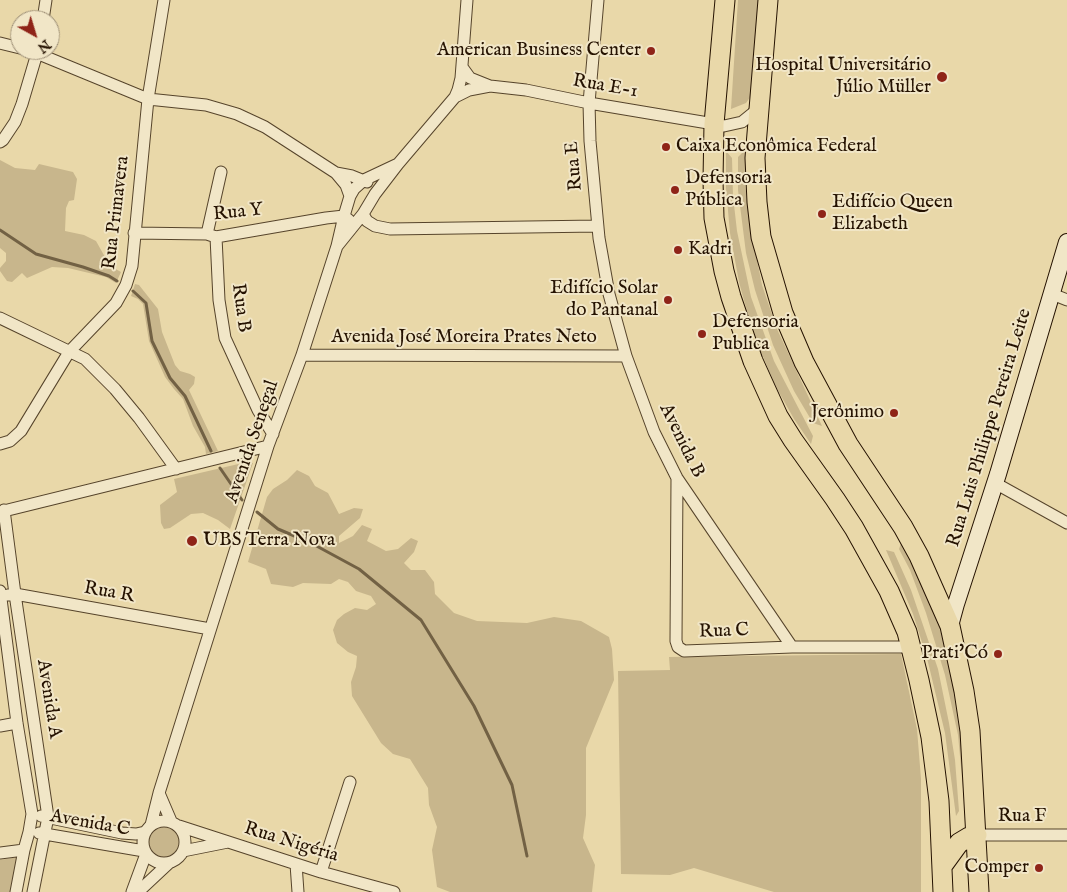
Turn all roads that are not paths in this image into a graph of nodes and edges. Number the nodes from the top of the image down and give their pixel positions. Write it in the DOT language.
graph roads {
  1 [pos="164,0"];
  2 [pos="466,0"];
  3 [pos="598,0"];
  4 [pos="725,0"];
  5 [pos="768,0"];
  6 [pos="32,60"];
  7 [pos="57,60"];
  8 [pos="462,67"];
  9 [pos="490,86"];
  10 [pos="455,97"];
  11 [pos="148,98"];
  12 [pos="589,103"];
  13 [pos="758,109"];
  14 [pos="714,124"];
  15 [pos="0,142"];
  16 [pos="398,164"];
  17 [pos="221,172"];
  18 [pos="336,173"];
  19 [pos="364,180"];
  20 [pos="375,194"];
  21 [pos="350,196"];
  22 [pos="364,214"];
  23 [pos="344,216"];
  24 [pos="355,224"];
  25 [pos="597,226"];
  26 [pos="134,233"];
  27 [pos="212,235"];
  28 [pos="1067,242"];
  29 [pos="337,246"];
  30 [pos="1060,297"];
  31 [pos="0,318"];
  32 [pos="69,352"];
  33 [pos="302,355"];
  34 [pos="626,356"];
  35 [pos="273,434"];
  36 [pos="0,444"];
  37 [pos="268,446"];
  38 [pos="176,469"];
  39 [pos="677,478"];
  40 [pos="995,483"];
  41 [pos="2,511"];
  42 [pos="1067,523"];
  43 [pos="14,594"];
  44 [pos="0,595"];
  45 [pos="950,626"];
  46 [pos="210,629"];
  47 [pos="792,646"];
  48 [pos="911,647"];
  49 [pos="17,723"];
  50 [pos="0,726"];
  51 [pos="350,782"];
  52 [pos="159,794"];
  53 [pos="32,814"];
  54 [pos="48,817"];
  55 [pos="175,824"];
  56 [pos="148,828"];
  57 [pos="29,832"];
  58 [pos="46,834"];
  59 [pos="1067,834"];
  60 [pos="977,835"];
  61 [pos="230,842"];
  62 [pos="24,850"];
  63 [pos="183,851"];
  64 [pos="145,852"];
  65 [pos="0,853"];
  66 [pos="168,863"];
  67 [pos="296,864"];
  68 [pos="942,865"];
  69 [pos="321,872"];
  70 [pos="373,889"];
  71 [pos="16,892"];
  72 [pos="33,892"];
  73 [pos="132,892"];
  74 [pos="138,892"];
  75 [pos="298,892"];
  76 [pos="394,892"];
  77 [pos="943,892"];
  78 [pos="980,892"];
  1 -- 11 [label="street, Rua Primavera"];
  2 -- 8 [label="street, Avenida Senegal"];
  3 -- 12 [label="street, Rua E"];
  4 -- 14 [label="main road"];
  5 -- 13 [label="main road"];
  6 -- 15 [label="street"];
  7 -- 11 [label="street"];
  8 -- 9 [label="street, Rua E-1"];
  8 -- 10 [label="street, Avenida Senegal"];
  9 -- 10 [label="street, Rua E-1"];
  9 -- 12 [label="street, Rua E-1"];
  10 -- 16 [label="street, Avenida Senegal"];
  11 -- 18 [label="street"];
  11 -- 26 [label="street, Rua Primavera"];
  12 -- 14 [label="street, Rua E-1"];
  12 -- 25 [label="street, Rua E"];
  13 -- 14 [label="street, Rua E-1"];
  13 -- 45 [label="main road"];
  14 -- 48 [label="main road"];
  16 -- 19 [label="street, Avenida Senegal"];
  16 -- 20 [label="street, Avenida Senegal"];
  17 -- 27 [label="street, Rua B"];
  18 -- 19 [label="street"];
  18 -- 21 [label="street"];
  19 -- 20 [label="street"];
  19 -- 21 [label="street, Avenida Senegal"];
  20 -- 22 [label="street, Avenida Senegal"];
  21 -- 23 [label="street, Avenida Senegal"];
  22 -- 24 [label="street, Avenida Senegal"];
  22 -- 25 [label="street"];
  23 -- 24 [label="street"];
  23 -- 27 [label="street, Rua Y"];
  23 -- 29 [label="street, Avenida Senegal"];
  24 -- 29 [label="street, Avenida Senegal"];
  25 -- 34 [label="street, Avenida B"];
  26 -- 27 [label="street, Rua Y"];
  26 -- 32 [label="street, Rua Primavera"];
  27 -- 35 [label="street, Rua B"];
  28 -- 30 [label="street, Rua Luis Philippe Pereira Leite"];
  29 -- 33 [label="street, Avenida Senegal"];
  30 -- 40 [label="street, Rua Luis Philippe Pereira Leite"];
  31 -- 32 [label="street"];
  32 -- 36 [label="street, Rua Primavera"];
  32 -- 38 [label="street"];
  33 -- 34 [label="street, Avenida José Moreira Prates Neto"];
  33 -- 35 [label="street, Avenida Senegal"];
  34 -- 39 [label="street, Avenida B"];
  35 -- 37 [label="street, Avenida Senegal"];
  37 -- 38 [label="street"];
  37 -- 46 [label="street, Avenida Senegal"];
  38 -- 41 [label="street"];
  39 -- 47 [label="street, Avenida B"];
  39 -- 47 [label="street, Rua C"];
  40 -- 42 [label="street"];
  40 -- 45 [label="street, Rua Luis Philippe Pereira Leite"];
  41 -- 43 [label="street, Avenida A"];
  43 -- 44 [label="street, Rua R"];
  43 -- 46 [label="street, Rua R"];
  43 -- 54 [label="street, Avenida A"];
  44 -- 49 [label="street, Avenida A"];
  45 -- 60 [label="main road"];
  46 -- 52 [label="street, Avenida Senegal"];
  47 -- 48 [label="street, Rua C"];
  48 -- 68 [label="main road"];
  49 -- 50 [label="street"];
  49 -- 53 [label="street, Avenida A"];
  51 -- 69 [label="street"];
  52 -- 55 [label="street"];
  52 -- 56 [label="street, Avenida Senegal"];
  53 -- 54 [label="street, Avenida C"];
  53 -- 57 [label="street, Avenida A"];
  54 -- 56 [label="street, Avenida C"];
  54 -- 58 [label="street, Avenida A"];
  55 -- 56 [label="street, Rua Nigéria"];
  55 -- 61 [label="street, Rua Nigéria"];
  55 -- 63 [label="street"];
  56 -- 64 [label="street"];
  57 -- 58 [label="street, Avenida C"];
  57 -- 62 [label="street, Avenida A"];
  58 -- 64 [label="street, Avenida C"];
  58 -- 72 [label="street, Avenida A"];
  59 -- 60 [label="street, Rua F"];
  60 -- 68 [label="main road"];
  60 -- 78 [label="main road"];
  61 -- 63 [label="street"];
  61 -- 67 [label="street, Rua Nigéria"];
  62 -- 65 [label="street"];
  62 -- 71 [label="street, Avenida A"];
  63 -- 66 [label="street"];
  64 -- 66 [label="street"];
  64 -- 73 [label="street"];
  66 -- 74 [label="street"];
  67 -- 69 [label="street, Rua Nigéria"];
  67 -- 75 [label="street"];
  68 -- 77 [label="main road"];
  69 -- 70 [label="street, Rua Nigéria"];
  70 -- 76 [label="street, Rua Nigéria"];
}
